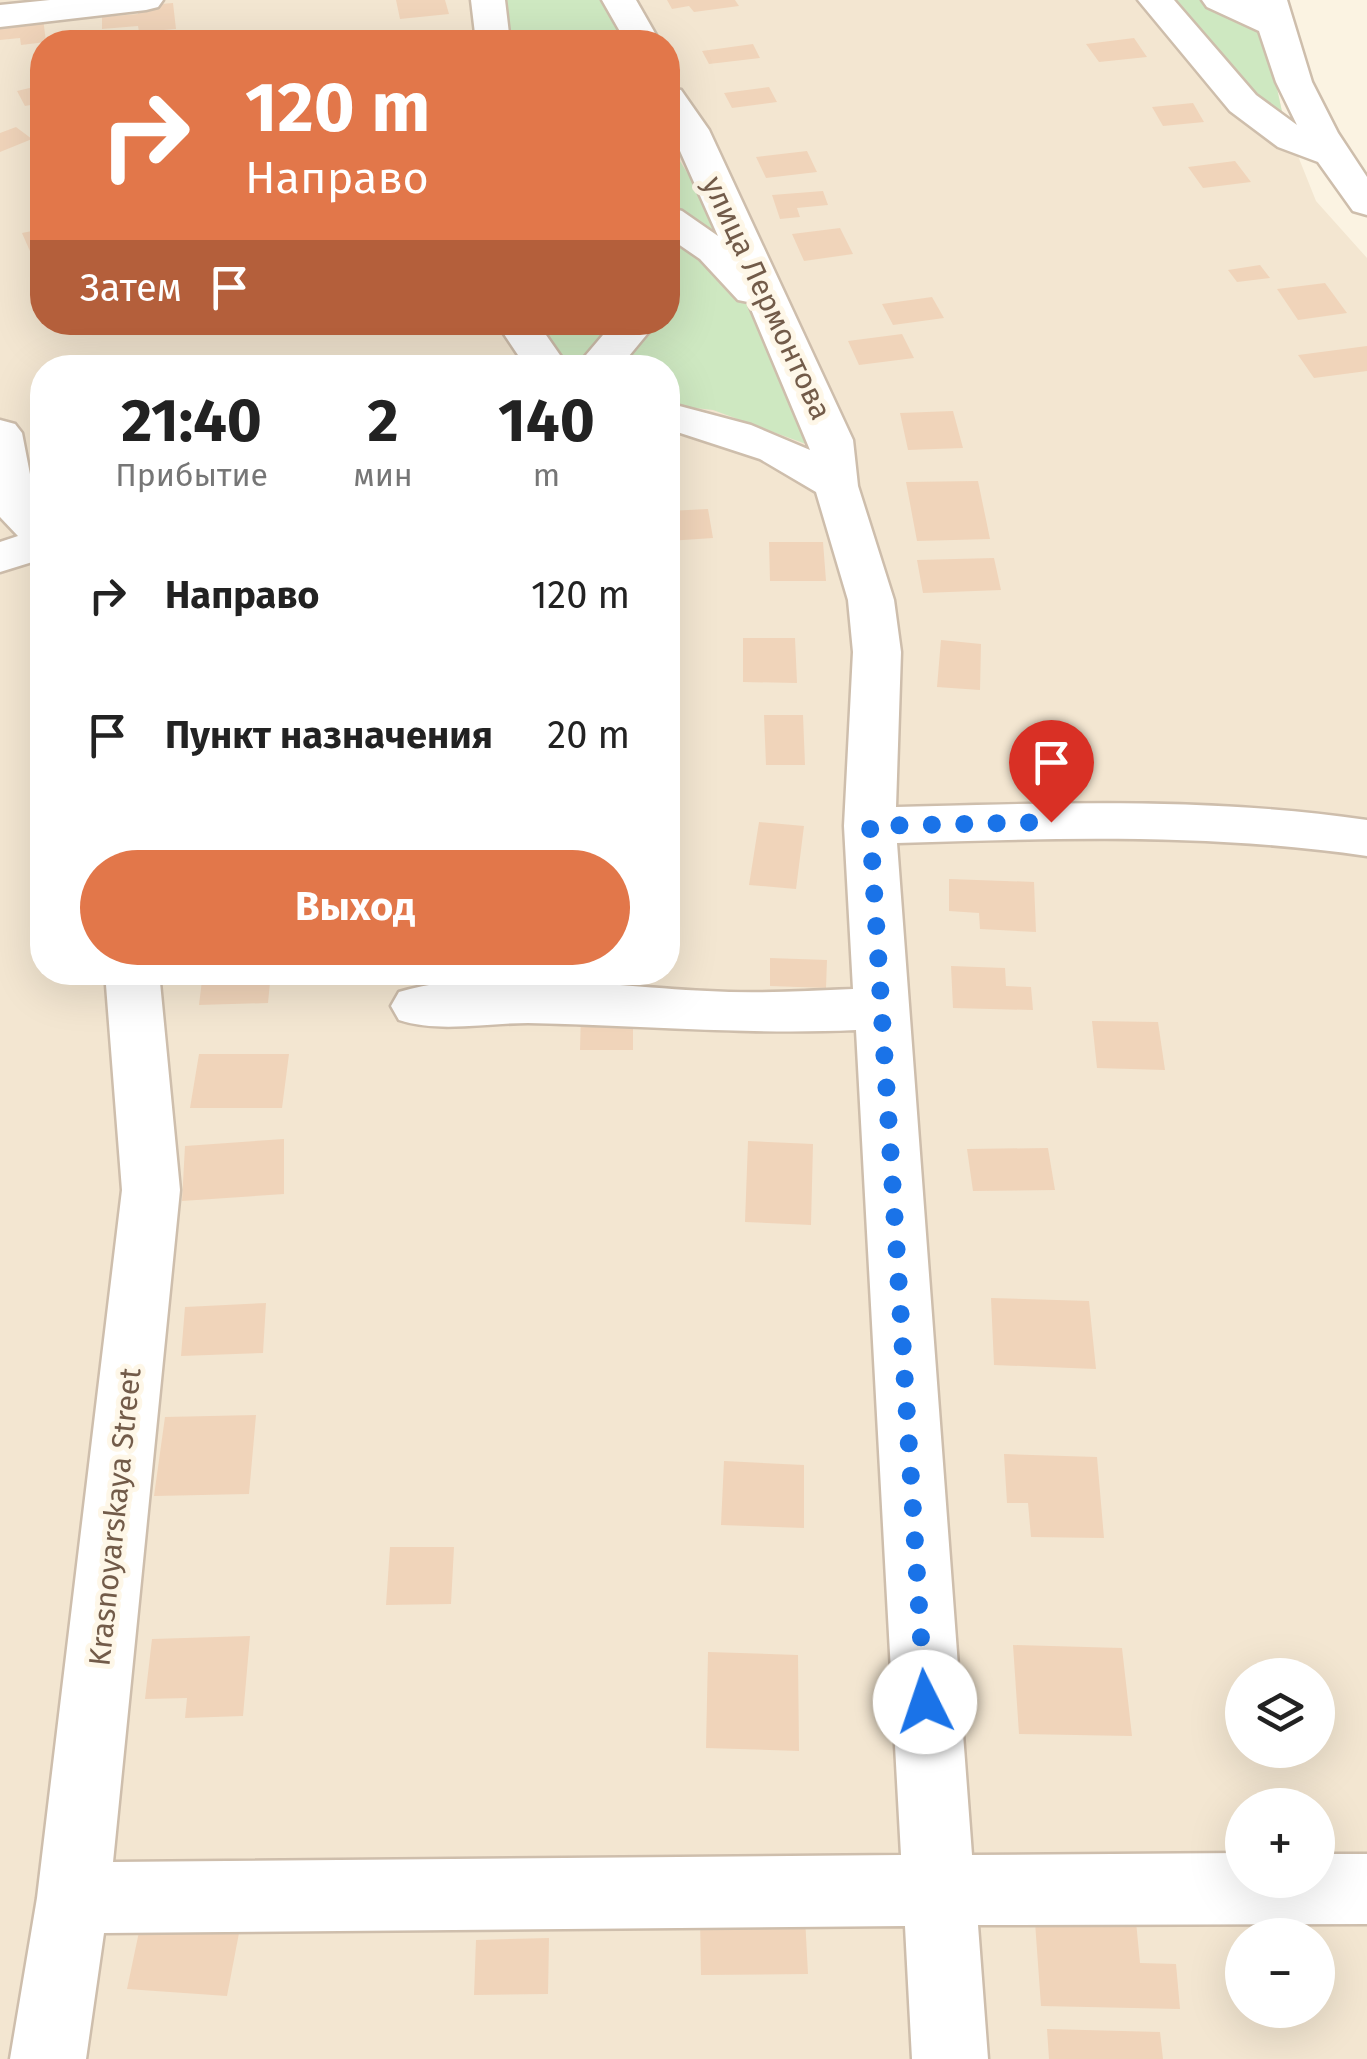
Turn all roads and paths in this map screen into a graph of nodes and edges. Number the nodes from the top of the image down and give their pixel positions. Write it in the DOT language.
graph roads {
  1 [pos="146,0"];
  2 [pos="488,0"];
  3 [pos="1155,0"];
  4 [pos="1219,0"];
  5 [pos="1273,13"];
  6 [pos="0,16"];
  7 [pos="492,30"];
  8 [pos="680,115"];
  9 [pos="1332,154"];
  10 [pos="1367,203"];
  11 [pos="680,225"];
  12 [pos="776,319"];
  13 [pos="625,335"];
  14 [pos="607,355"];
  15 [pos="680,419"];
  16 [pos="0,433"];
  17 [pos="836,486"];
  18 [pos="30,522"];
  19 [pos="30,547"];
  20 [pos="0,558"];
  21 [pos="870,826"];
  22 [pos="1367,838"];
  23 [pos="133,985"];
  24 [pos="418,1006"];
  25 [pos="881,1008"];
  26 [pos="938,1888"];
  27 [pos="1367,1889"];
  28 [pos="73,1898"];
  29 [pos="48,2059"];
  30 [pos="950,2059"];
  1 -- 6 [label="street"];
  2 -- 7 [label="street"];
  3 -- 9 [label="street"];
  4 -- 5 [label="street"];
  5 -- 9 [label="street"];
  8 -- 12 [label="street, улица Лермонтова"];
  9 -- 10 [label="street"];
  11 -- 12 [label="street"];
  12 -- 17 [label="street, улица Лермонтова"];
  13 -- 14 [label="street"];
  15 -- 17 [label="street"];
  16 -- 18 [label="street"];
  17 -- 21 [label="street, улица Лермонтова"];
  19 -- 20 [label="street"];
  21 -- 22 [label="street"];
  21 -- 25 [label="street, улица Лермонтова"];
  23 -- 28 [label="street, Krasnoyarskaya Street"];
  24 -- 25 [label="street"];
  25 -- 26 [label="street, улица Лермонтова"];
  26 -- 27 [label="street"];
  26 -- 28 [label="street"];
  26 -- 30 [label="street, улица Лермонтова"];
  28 -- 29 [label="street, Krasnoyarskaya Street"];
}
